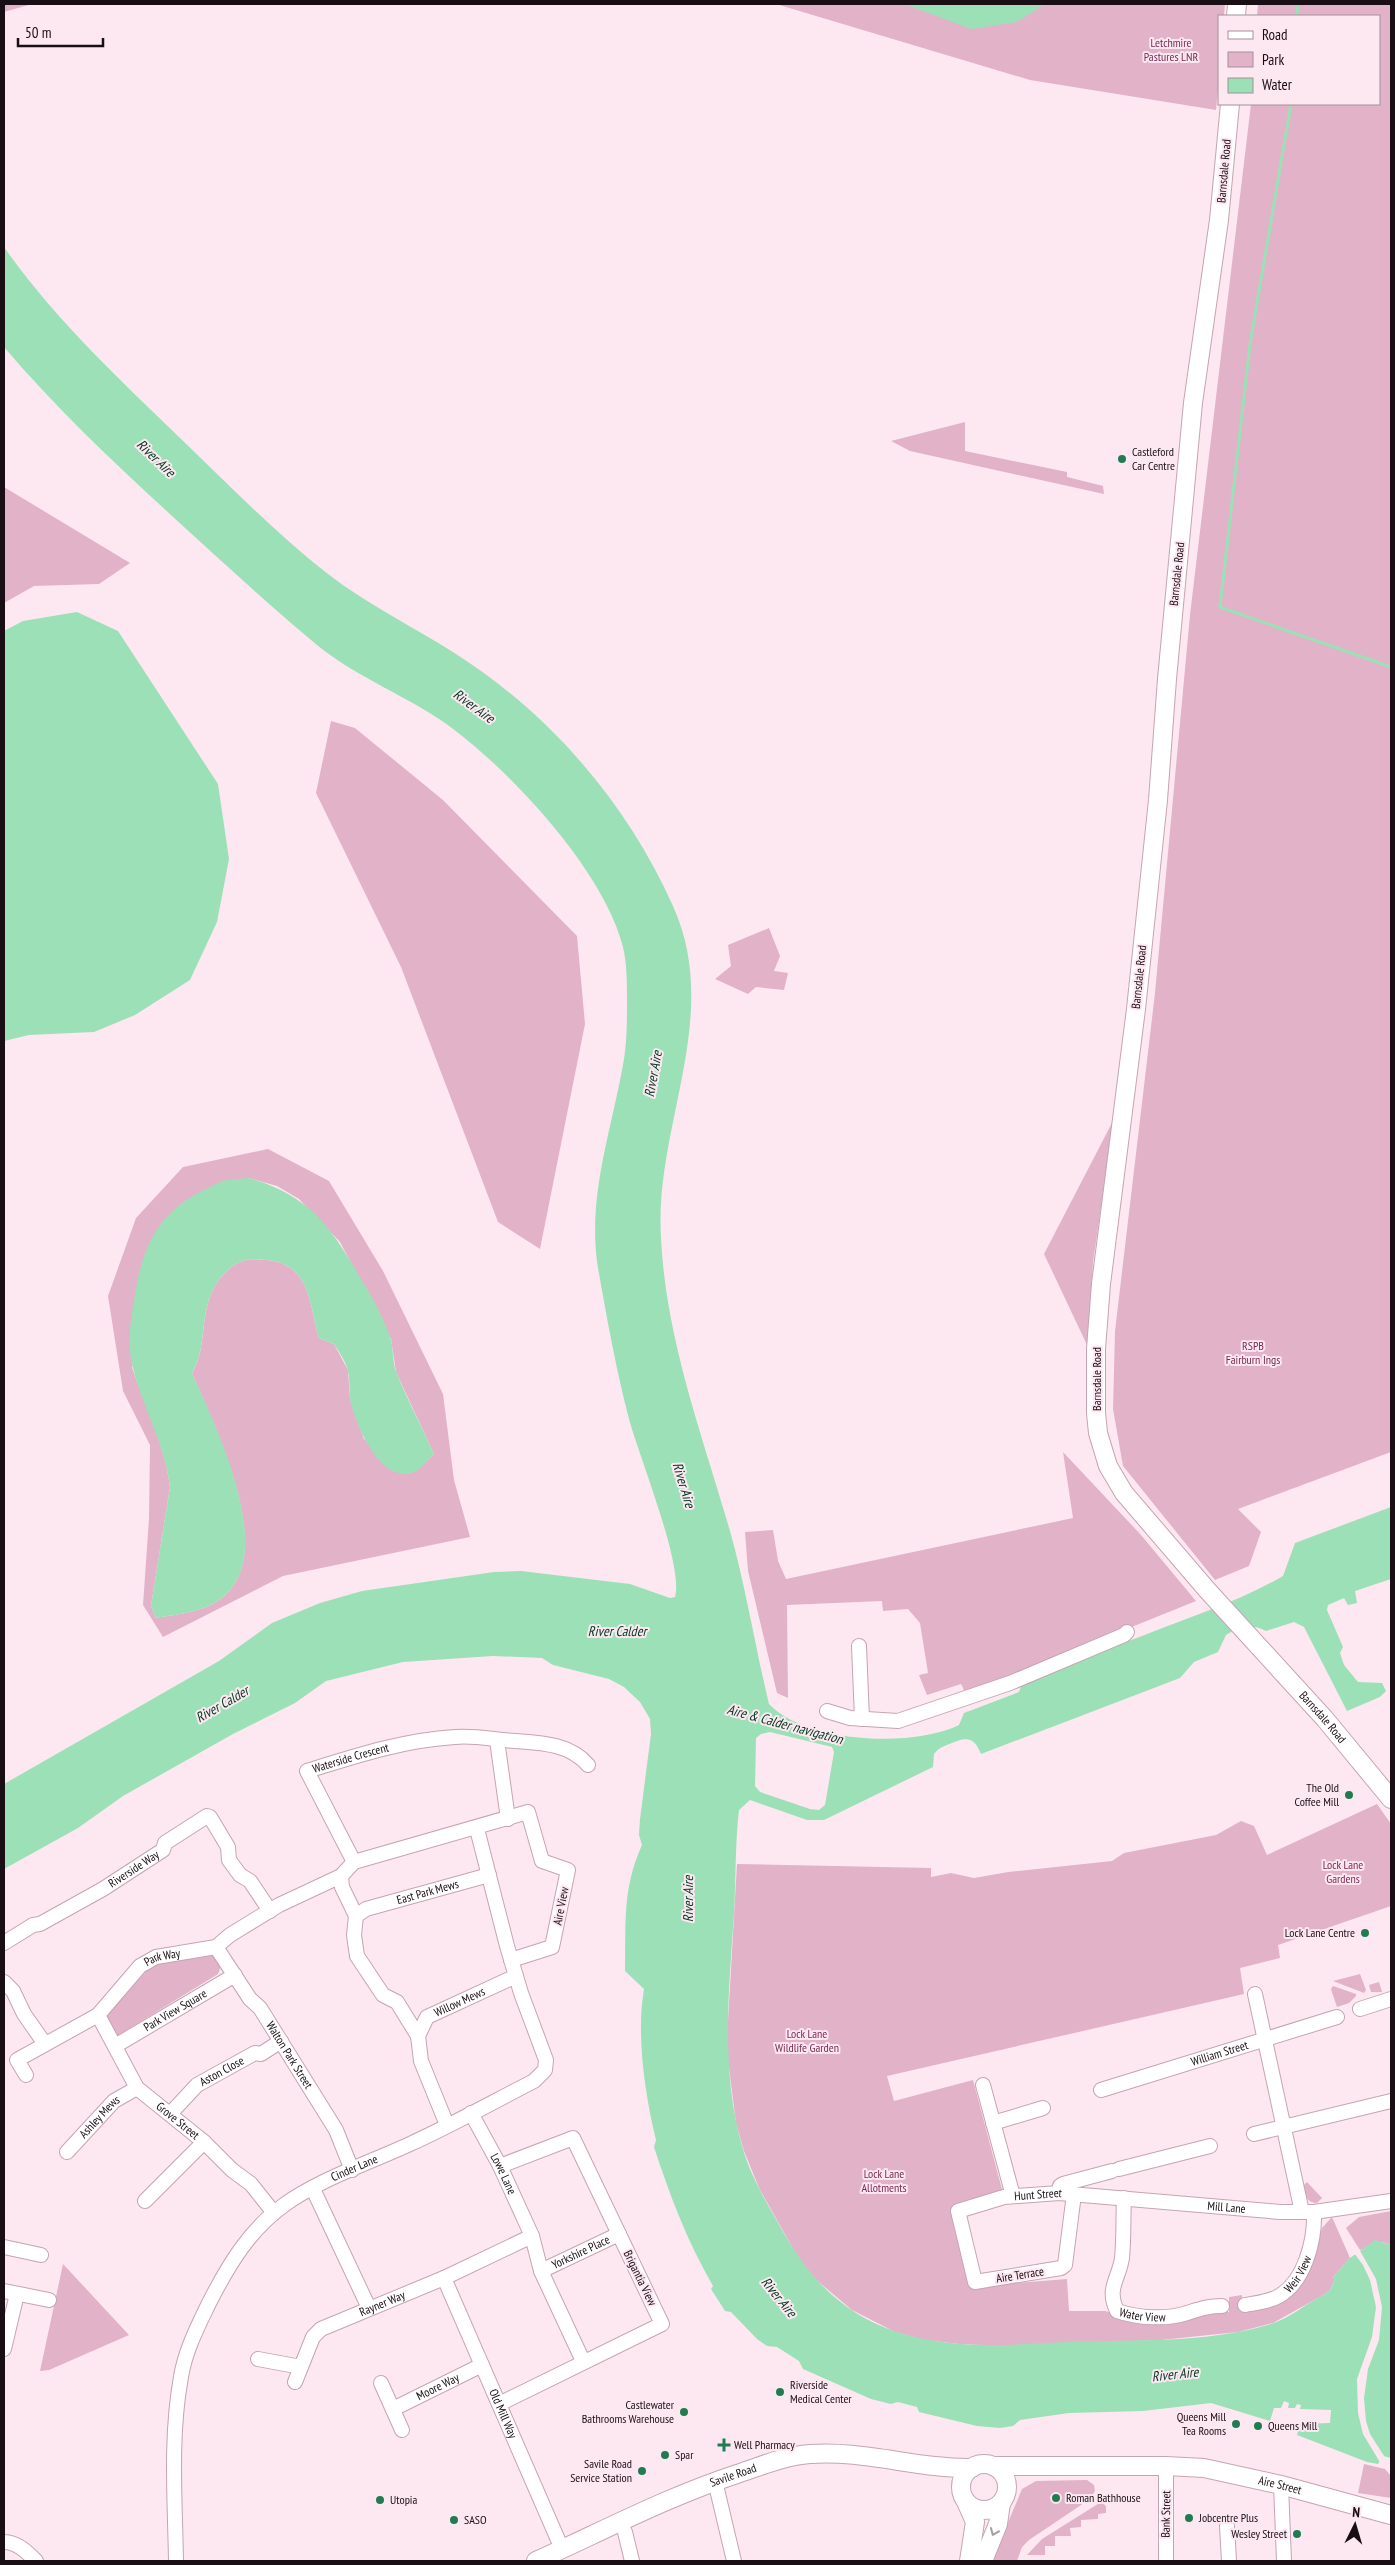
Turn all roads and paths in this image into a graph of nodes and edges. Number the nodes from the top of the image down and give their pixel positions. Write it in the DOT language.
graph roads {
  1 [pos="1230,105"];
  2 [pos="1127,1632"];
  3 [pos="859,1646"];
  4 [pos="827,1711"];
  5 [pos="862,1719"];
  6 [pos="497,1740"];
  7 [pos="588,1765"];
  8 [pos="1391,1798"];
  9 [pos="508,1819"];
  10 [pos="476,1829"];
  11 [pos="354,1862"];
  12 [pos="488,1875"];
  13 [pos="341,1876"];
  14 [pos="270,1911"];
  15 [pos="361,1913"];
  16 [pos="4,1943"];
  17 [pos="216,1947"];
  18 [pos="511,1960"];
  19 [pos="235,1975"];
  20 [pos="516,1976"];
  21 [pos="4,1982"];
  22 [pos="1255,1994"];
  23 [pos="1391,1999"];
  24 [pos="1360,2009"];
  25 [pos="98,2015"];
  26 [pos="1337,2017"];
  27 [pos="418,2036"];
  28 [pos="1265,2039"];
  29 [pos="281,2041"];
  30 [pos="45,2044"];
  31 [pos="115,2046"];
  32 [pos="26,2075"];
  33 [pos="983,2084"];
  34 [pos="137,2088"];
  35 [pos="1101,2090"];
  36 [pos="1391,2101"];
  37 [pos="1043,2108"];
  38 [pos="471,2113"];
  39 [pos="170,2114"];
  40 [pos="993,2123"];
  41 [pos="448,2125"];
  42 [pos="1284,2126"];
  43 [pos="1254,2134"];
  44 [pos="204,2142"];
  45 [pos="1210,2146"];
  46 [pos="66,2152"];
  47 [pos="500,2166"];
  48 [pos="352,2170"];
  49 [pos="313,2189"];
  50 [pos="1059,2193"];
  51 [pos="1074,2194"];
  52 [pos="1013,2196"];
  53 [pos="1124,2198"];
  54 [pos="145,2201"];
  55 [pos="1391,2201"];
  56 [pos="958,2211"];
  57 [pos="1308,2212"];
  58 [pos="274,2213"];
  59 [pos="619,2234"];
  60 [pos="532,2236"];
  61 [pos="4,2247"];
  62 [pos="41,2255"];
  63 [pos="541,2271"];
  64 [pos="444,2278"];
  65 [pos="10,2293"];
  66 [pos="49,2300"];
  67 [pos="1245,2305"];
  68 [pos="1222,2306"];
  69 [pos="369,2308"];
  70 [pos="4,2349"];
  71 [pos="258,2359"];
  72 [pos="583,2361"];
  73 [pos="482,2365"];
  74 [pos="301,2367"];
  75 [pos="295,2382"];
  76 [pos="380,2383"];
  77 [pos="499,2404"];
  78 [pos="393,2409"];
  79 [pos="402,2430"];
  80 [pos="994,2466"];
  81 [pos="1028,2466"];
  82 [pos="1166,2466"];
  83 [pos="944,2468"];
  84 [pos="972,2468"];
  85 [pos="715,2481"];
  86 [pos="1281,2485"];
  87 [pos="1004,2495"];
  88 [pos="964,2498"];
  89 [pos="1391,2515"];
  90 [pos="625,2532"];
  91 [pos="1242,2538"];
  92 [pos="4,2542"];
  93 [pos="562,2549"];
  94 [pos="36,2561"];
  95 [pos="176,2561"];
  96 [pos="536,2561"];
  97 [pos="632,2561"];
  98 [pos="734,2561"];
  99 [pos="969,2561"];
  100 [pos="983,2561"];
  101 [pos="1166,2561"];
  102 [pos="1229,2561"];
  103 [pos="1284,2561"];
  1 -- 8 [label="main road, Barnsdale Road"];
  2 -- 5 [label="street"];
  3 -- 5 [label="street"];
  4 -- 5 [label="street"];
  6 -- 7 [label="street, Waterside Crescent"];
  6 -- 9 [label="street"];
  6 -- 11 [label="street, Waterside Crescent"];
  9 -- 10 [label="street"];
  9 -- 18 [label="street, Aire View"];
  10 -- 11 [label="street"];
  10 -- 12 [label="street, Cinder Lane"];
  11 -- 13 [label="street, Park Way"];
  12 -- 15 [label="street, East Park Mews"];
  12 -- 18 [label="street, Cinder Lane"];
  13 -- 14 [label="street, Park Way"];
  13 -- 15 [label="street"];
  14 -- 16 [label="street, Riverside Way"];
  14 -- 17 [label="street, Park Way"];
  15 -- 27 [label="street"];
  17 -- 19 [label="street, Walton Park Street"];
  17 -- 25 [label="street, Park Way"];
  18 -- 20 [label="street, Cinder Lane"];
  19 -- 29 [label="street, Walton Park Street"];
  19 -- 31 [label="street, Park View Square"];
  20 -- 27 [label="street, Willow Mews"];
  20 -- 38 [label="street, Cinder Lane"];
  21 -- 30 [label="street"];
  22 -- 28 [label="street, Weir View"];
  23 -- 24 [label="street"];
  25 -- 30 [label="street, Park Way"];
  25 -- 31 [label="street, Grove Street"];
  26 -- 28 [label="street, William Street"];
  27 -- 41 [label="street"];
  28 -- 35 [label="street, William Street"];
  28 -- 42 [label="street, Weir View"];
  29 -- 39 [label="street, Aston Close"];
  29 -- 48 [label="street, Walton Park Street"];
  30 -- 32 [label="street, Park Way"];
  31 -- 34 [label="street, Grove Street"];
  33 -- 40 [label="street"];
  34 -- 39 [label="street, Grove Street"];
  34 -- 46 [label="street, Ashley Mews"];
  36 -- 42 [label="street"];
  37 -- 40 [label="street"];
  38 -- 41 [label="street, Cinder Lane"];
  38 -- 47 [label="street, Lowe Lane"];
  39 -- 44 [label="street, Grove Street"];
  40 -- 52 [label="street"];
  41 -- 48 [label="street, Cinder Lane"];
  42 -- 43 [label="street"];
  42 -- 57 [label="street, Weir View"];
  44 -- 54 [label="street"];
  44 -- 58 [label="street, Grove Street"];
  45 -- 50 [label="street, Hunt Street"];
  47 -- 59 [label="street, Brigantia View"];
  47 -- 60 [label="street, Lowe Lane"];
  48 -- 49 [label="street, Cinder Lane"];
  49 -- 58 [label="street, Cinder Lane"];
  49 -- 69 [label="street"];
  50 -- 51 [label="street, Mill Lane"];
  50 -- 52 [label="street, Hunt Street"];
  51 -- 53 [label="street, Mill Lane"];
  51 -- 56 [label="street, Aire Terrace"];
  52 -- 56 [label="street, Hunt Street"];
  53 -- 57 [label="street, Mill Lane"];
  53 -- 68 [label="street, Water View"];
  55 -- 57 [label="street, Mill Lane"];
  57 -- 67 [label="street, Weir View"];
  58 -- 95 [label="street, Cinder Lane"];
  59 -- 63 [label="street, Yorkshire Place"];
  59 -- 72 [label="street, Brigantia View"];
  60 -- 63 [label="street, Lowe Lane"];
  60 -- 64 [label="street"];
  61 -- 62 [label="street"];
  63 -- 72 [label="street, Lowe Lane"];
  64 -- 69 [label="street, Rayner Way"];
  64 -- 73 [label="street, Old Mill Way"];
  65 -- 66 [label="street"];
  65 -- 70 [label="street"];
  69 -- 74 [label="street, Rayner Way"];
  71 -- 74 [label="street"];
  72 -- 77 [label="street, Brigantia View"];
  73 -- 77 [label="street, Old Mill Way"];
  73 -- 78 [label="street, Moore Way"];
  74 -- 75 [label="street"];
  76 -- 78 [label="street"];
  77 -- 93 [label="street, Old Mill Way"];
  78 -- 79 [label="street"];
  80 -- 81 [label="main road"];
  80 -- 84 [label="main road"];
  80 -- 87 [label="main road"];
  81 -- 82 [label="main road"];
  81 -- 87 [label="main road"];
  82 -- 86 [label="main road, Aire Street"];
  82 -- 101 [label="street, Bank Street"];
  83 -- 84 [label="main road, Savile Road"];
  83 -- 85 [label="main road, Savile Road"];
  83 -- 88 [label="main road"];
  84 -- 88 [label="main road"];
  85 -- 93 [label="main road, Savile Road"];
  85 -- 98 [label="street"];
  86 -- 89 [label="main road, Aire Street"];
  86 -- 103 [label="street"];
  87 -- 88 [label="main road"];
  87 -- 100 [label="main road, one-way"];
  88 -- 99 [label="main road"];
  90 -- 97 [label="street"];
  91 -- 102 [label="street"];
  92 -- 94 [label="street"];
  93 -- 96 [label="main road, Savile Road"];
}
